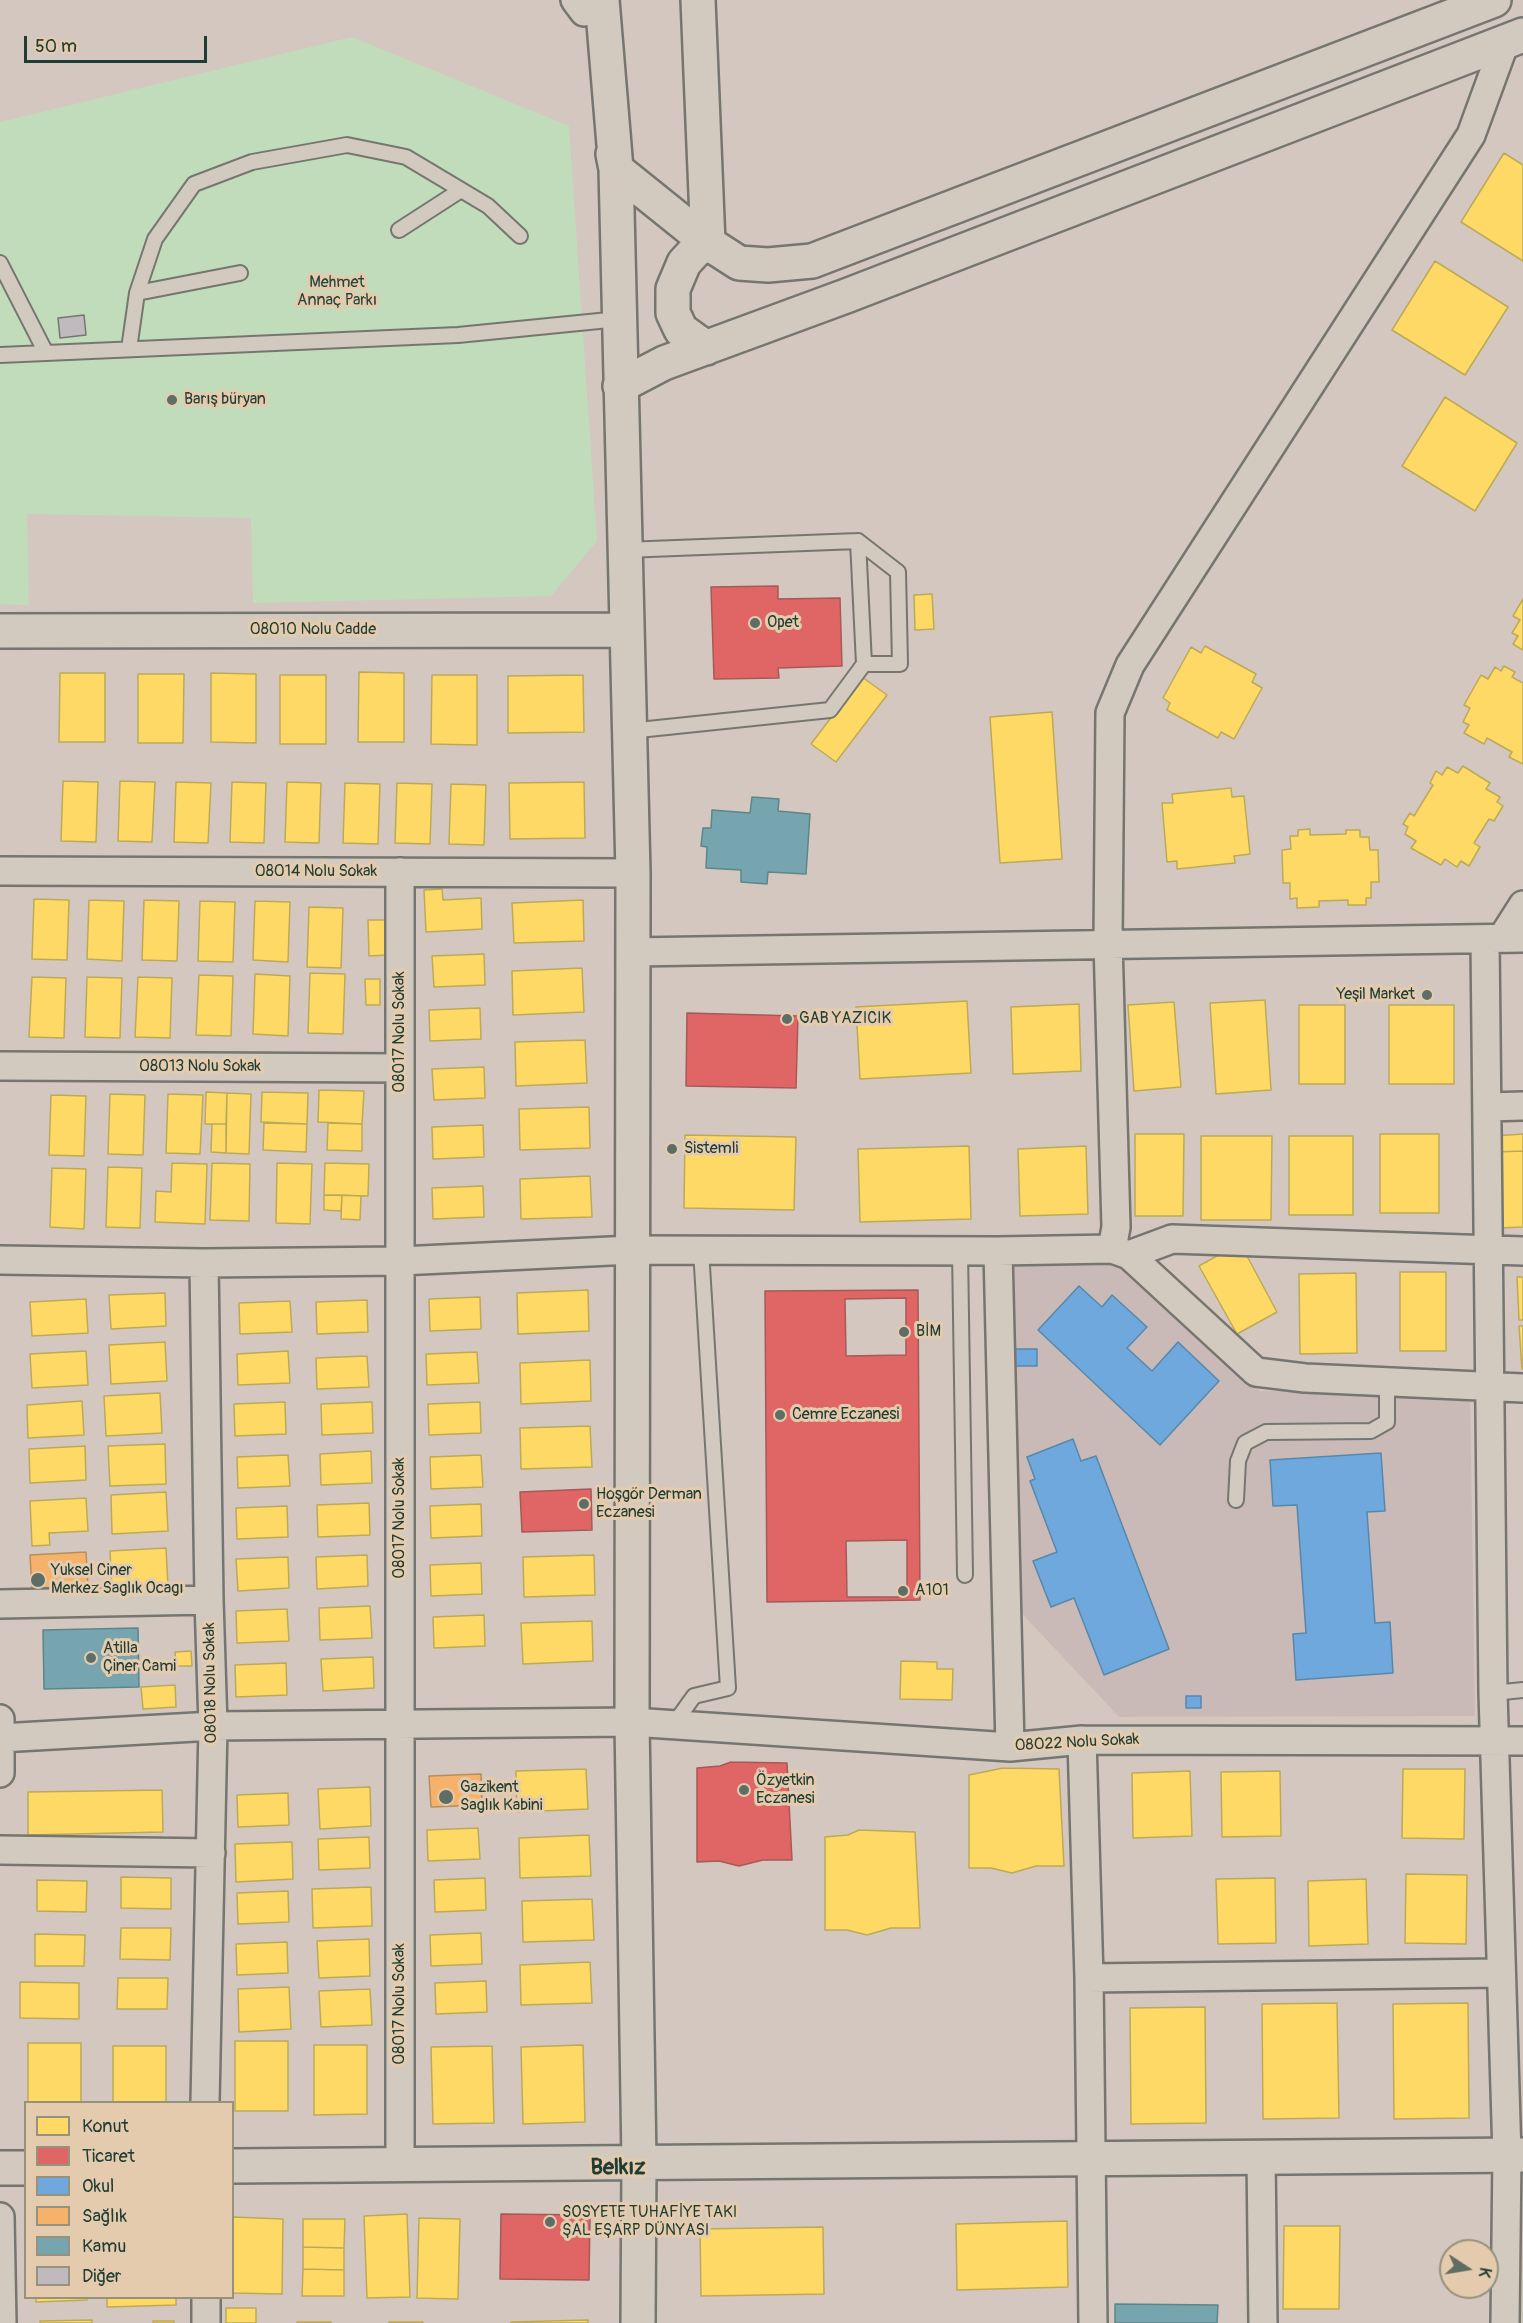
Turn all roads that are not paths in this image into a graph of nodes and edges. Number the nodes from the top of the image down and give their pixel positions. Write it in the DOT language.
graph roads {
  1 [pos="698,0"];
  2 [pos="1494,0"];
  3 [pos="591,2"];
  4 [pos="1514,38"];
  5 [pos="616,169"];
  6 [pos="461,190"];
  7 [pos="399,230"];
  8 [pos="520,236"];
  9 [pos="708,243"];
  10 [pos="0,263"];
  11 [pos="240,273"];
  12 [pos="137,293"];
  13 [pos="619,319"];
  14 [pos="706,348"];
  15 [pos="129,349"];
  16 [pos="46,353"];
  17 [pos="0,355"];
  18 [pos="620,386"];
  19 [pos="858,541"];
  20 [pos="624,550"];
  21 [pos="626,630"];
  22 [pos="0,631"];
  23 [pos="864,664"];
  24 [pos="629,731"];
  25 [pos="0,871"];
  26 [pos="400,872"];
  27 [pos="633,873"];
  28 [pos="1523,905"];
  29 [pos="1503,939"];
  30 [pos="1108,942"];
  31 [pos="632,951"];
  32 [pos="0,1066"];
  33 [pos="400,1068"];
  34 [pos="1523,1106"];
  35 [pos="1487,1107"];
  36 [pos="632,1250"];
  37 [pos="701,1250"];
  38 [pos="960,1251"];
  39 [pos="998,1251"];
  40 [pos="1523,1251"];
  41 [pos="1121,1252"];
  42 [pos="1488,1252"];
  43 [pos="0,1260"];
  44 [pos="400,1261"];
  45 [pos="204,1263"];
  46 [pos="1388,1383"];
  47 [pos="1488,1388"];
  48 [pos="1523,1388"];
  49 [pos="1236,1500"];
  50 [pos="965,1575"];
  51 [pos="209,1600"];
  52 [pos="0,1604"];
  53 [pos="1523,1690"];
  54 [pos="1493,1693"];
  55 [pos="0,1719"];
  56 [pos="400,1722"];
  57 [pos="633,1722"];
  58 [pos="674,1724"];
  59 [pos="213,1726"];
  60 [pos="0,1738"];
  61 [pos="1082,1740"];
  62 [pos="1523,1741"];
  63 [pos="1494,1742"];
  64 [pos="1010,1747"];
  65 [pos="0,1773"];
  66 [pos="0,1850"];
  67 [pos="211,1853"];
  68 [pos="1500,1973"];
  69 [pos="1089,1978"];
  70 [pos="206,2101"];
  71 [pos="1515,2155"];
  72 [pos="1261,2156"];
  73 [pos="1090,2160"];
  74 [pos="639,2162"];
  75 [pos="400,2164"];
  76 [pos="234,2166"];
  77 [pos="0,2168"];
  78 [pos="24,2168"];
  79 [pos="0,2217"];
  80 [pos="206,2299"];
  81 [pos="2,2323"];
  82 [pos="206,2323"];
  83 [pos="638,2323"];
  84 [pos="1093,2323"];
  85 [pos="1263,2323"];
  86 [pos="1505,2323"];
  1 -- 9 [label="street"];
  2 -- 9 [label="street"];
  3 -- 5 [label="street"];
  3 -- 5 [label="street"];
  4 -- 14 [label="street"];
  4 -- 30 [label="street"];
  5 -- 9 [label="street"];
  5 -- 13 [label="street"];
  6 -- 7 [label="lane"];
  6 -- 8 [label="lane"];
  6 -- 12 [label="lane"];
  9 -- 14 [label="street"];
  10 -- 16 [label="lane"];
  11 -- 12 [label="lane"];
  12 -- 15 [label="lane"];
  13 -- 15 [label="lane"];
  13 -- 18 [label="street"];
  14 -- 18 [label="street"];
  15 -- 16 [label="lane"];
  16 -- 17 [label="lane"];
  18 -- 20 [label="street"];
  19 -- 20 [label="lane"];
  19 -- 23 [label="lane"];
  19 -- 23 [label="lane"];
  20 -- 21 [label="street"];
  21 -- 22 [label="street, 08010 Nolu Cadde"];
  21 -- 24 [label="street"];
  23 -- 24 [label="lane"];
  24 -- 27 [label="street"];
  25 -- 26 [label="street, 08014 Nolu Sokak"];
  26 -- 27 [label="street, 08014 Nolu Sokak"];
  26 -- 33 [label="street, 08017 Nolu Sokak"];
  27 -- 31 [label="street"];
  28 -- 29 [label="street"];
  29 -- 30 [label="street"];
  29 -- 35 [label="street"];
  30 -- 31 [label="street"];
  30 -- 41 [label="street"];
  31 -- 36 [label="street"];
  32 -- 33 [label="street, 08013 Nolu Sokak"];
  33 -- 44 [label="street, 08017 Nolu Sokak"];
  34 -- 35 [label="street"];
  35 -- 42 [label="street"];
  36 -- 37 [label="street"];
  36 -- 44 [label="street"];
  36 -- 57 [label="street"];
  37 -- 38 [label="street"];
  37 -- 58 [label="lane"];
  38 -- 39 [label="street"];
  38 -- 50 [label="lane"];
  39 -- 41 [label="street"];
  39 -- 64 [label="street"];
  40 -- 42 [label="street"];
  41 -- 42 [label="street"];
  41 -- 46 [label="street"];
  42 -- 47 [label="street"];
  43 -- 45 [label="street"];
  44 -- 45 [label="street"];
  44 -- 56 [label="street, 08017 Nolu Sokak"];
  45 -- 51 [label="street, 08018 Nolu Sokak"];
  46 -- 47 [label="street"];
  46 -- 49 [label="lane"];
  47 -- 48 [label="street"];
  47 -- 54 [label="street"];
  51 -- 52 [label="street"];
  51 -- 59 [label="street, 08018 Nolu Sokak"];
  53 -- 54 [label="lane"];
  54 -- 63 [label="street"];
  55 -- 60 [label="street"];
  56 -- 57 [label="street, 08022 Nolu Sokak"];
  56 -- 59 [label="street, 08022 Nolu Sokak"];
  56 -- 75 [label="street, 08017 Nolu Sokak"];
  57 -- 58 [label="street, 08022 Nolu Sokak"];
  57 -- 74 [label="street"];
  58 -- 64 [label="street, 08022 Nolu Sokak"];
  59 -- 60 [label="street, 08022 Nolu Sokak"];
  59 -- 67 [label="street, 08018 Nolu Sokak"];
  60 -- 65 [label="street"];
  61 -- 63 [label="street, 08022 Nolu Sokak"];
  61 -- 64 [label="street, 08022 Nolu Sokak"];
  61 -- 69 [label="street"];
  62 -- 63 [label="street, 08022 Nolu Sokak"];
  63 -- 68 [label="street"];
  66 -- 67 [label="street"];
  67 -- 70 [label="street, 08018 Nolu Sokak"];
  68 -- 69 [label="street"];
  68 -- 71 [label="street"];
  69 -- 73 [label="street"];
  71 -- 72 [label="street"];
  71 -- 86 [label="street"];
  72 -- 73 [label="street"];
  72 -- 85 [label="street"];
  73 -- 74 [label="street"];
  73 -- 84 [label="street"];
  74 -- 75 [label="street"];
  74 -- 83 [label="street"];
  75 -- 76 [label="street"];
  77 -- 78 [label="street"];
  79 -- 81 [label="street"];
  80 -- 82 [label="street"];
}
